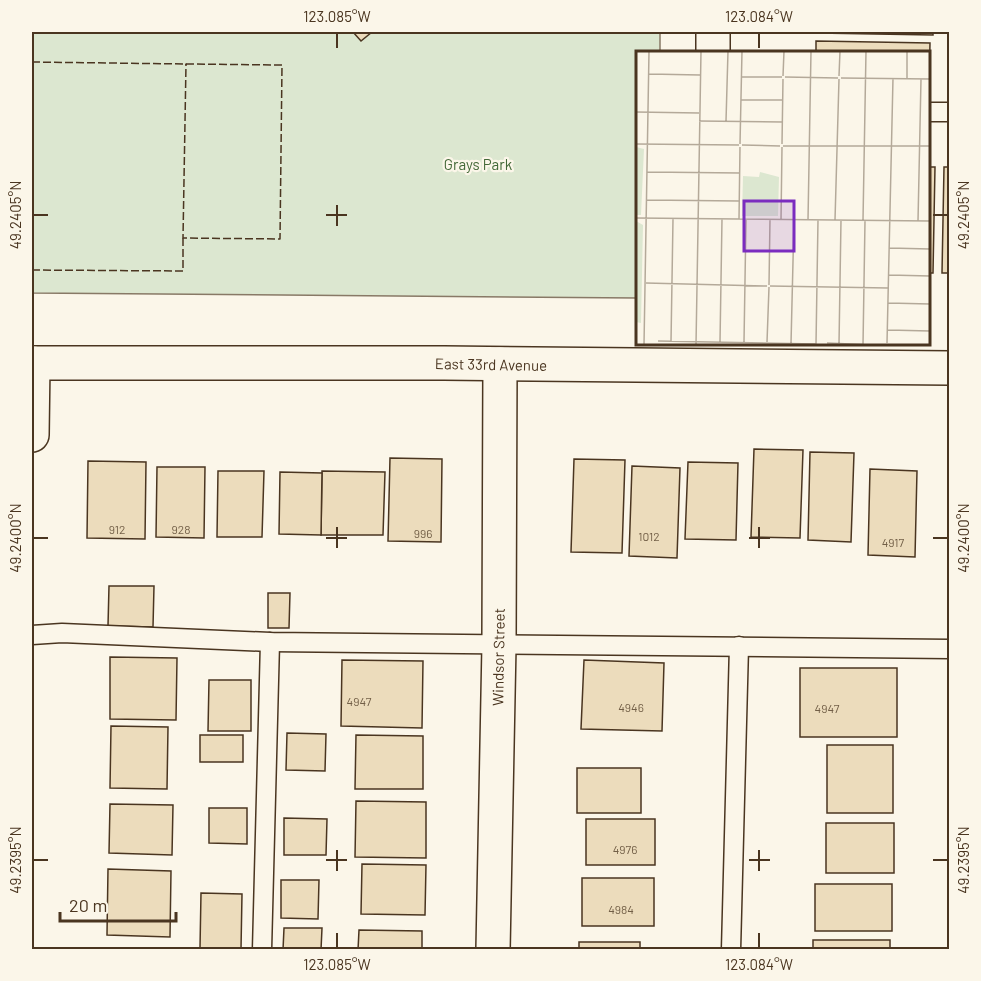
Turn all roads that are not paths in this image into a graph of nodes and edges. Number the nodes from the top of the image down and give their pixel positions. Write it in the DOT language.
graph roads {
  1 [pos="713,32"];
  2 [pos="713,51"];
  3 [pos="930,112"];
  4 [pos="950,112"];
  5 [pos="713,355"];
  6 [pos="32,363"];
  7 [pos="500,364"];
  8 [pos="950,368"];
  9 [pos="32,435"];
  10 [pos="32,635"];
  11 [pos="270,642"];
  12 [pos="499,645"];
  13 [pos="740,646"];
  14 [pos="950,649"];
  15 [pos="262,950"];
  16 [pos="493,950"];
  17 [pos="731,950"];
  1 -- 2 [label="street"];
  3 -- 4 [label="lane"];
  5 -- 7 [label="street, East 33rd Avenue"];
  5 -- 8 [label="street, East 33rd Avenue"];
  6 -- 7 [label="street, East 33rd Avenue"];
  6 -- 9 [label="street"];
  7 -- 12 [label="street, Windsor Street"];
  10 -- 11 [label="lane"];
  11 -- 12 [label="lane"];
  11 -- 15 [label="lane"];
  12 -- 13 [label="lane"];
  12 -- 16 [label="street, Windsor Street"];
  13 -- 14 [label="lane"];
  13 -- 17 [label="lane"];
}
